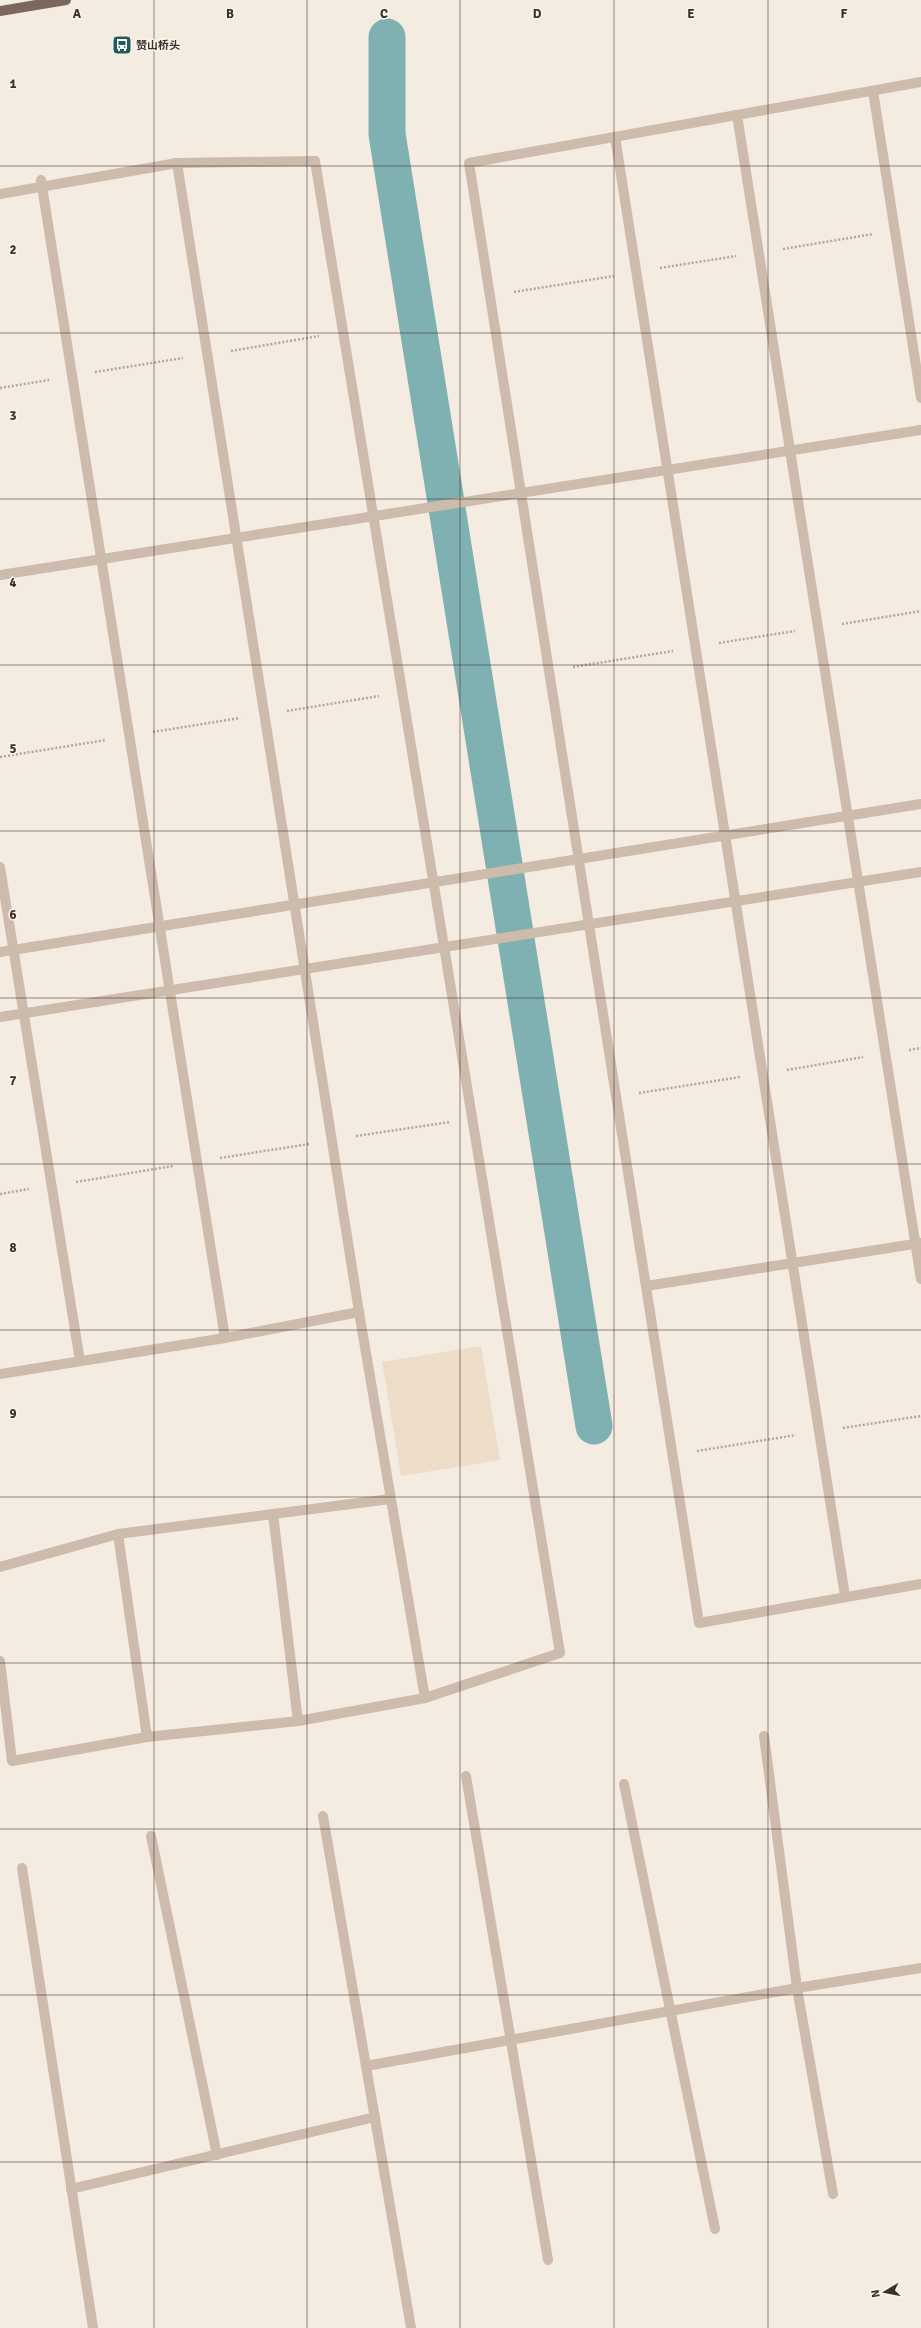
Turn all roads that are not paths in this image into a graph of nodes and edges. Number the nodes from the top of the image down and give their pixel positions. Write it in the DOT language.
graph roads {
  1 [pos="66,0"];
  2 [pos="0,11"];
  3 [pos="921,82"];
  4 [pos="873,91"];
  5 [pos="737,115"];
  6 [pos="615,137"];
  7 [pos="177,163"];
  8 [pos="42,183"];
  9 [pos="0,194"];
  10 [pos="921,398"];
  11 [pos="921,430"];
  12 [pos="790,450"];
  13 [pos="667,470"];
  14 [pos="521,492"];
  15 [pos="373,515"];
  16 [pos="236,537"];
  17 [pos="101,558"];
  18 [pos="0,574"];
  19 [pos="921,804"];
  20 [pos="848,816"];
  21 [pos="725,836"];
  22 [pos="579,859"];
  23 [pos="0,867"];
  24 [pos="921,872"];
  25 [pos="858,881"];
  26 [pos="434,883"];
  27 [pos="735,901"];
  28 [pos="294,905"];
  29 [pos="589,924"];
  30 [pos="160,926"];
  31 [pos="444,947"];
  32 [pos="13,950"];
  33 [pos="0,952"];
  34 [pos="305,970"];
  35 [pos="170,989"];
  36 [pos="23,1012"];
  37 [pos="0,1016"];
  38 [pos="918,1243"];
  39 [pos="793,1263"];
  40 [pos="921,1279"];
  41 [pos="646,1286"];
  42 [pos="359,1312"];
  43 [pos="224,1338"];
  44 [pos="80,1361"];
  45 [pos="0,1374"];
  46 [pos="390,1499"];
  47 [pos="273,1514"];
  48 [pos="118,1534"];
  49 [pos="0,1567"];
  50 [pos="921,1584"];
  51 [pos="845,1596"];
  52 [pos="0,1661"];
  53 [pos="426,1698"];
  54 [pos="298,1721"];
  55 [pos="764,1736"];
  56 [pos="147,1737"];
  57 [pos="466,1776"];
  58 [pos="624,1784"];
  59 [pos="323,1816"];
  60 [pos="151,1836"];
  61 [pos="22,1868"];
  62 [pos="921,1968"];
  63 [pos="797,1988"];
  64 [pos="670,2011"];
  65 [pos="511,2040"];
  66 [pos="366,2066"];
  67 [pos="375,2117"];
  68 [pos="218,2155"];
  69 [pos="71,2189"];
  70 [pos="833,2194"];
  71 [pos="715,2229"];
  72 [pos="548,2260"];
  73 [pos="93,2328"];
  74 [pos="411,2328"];
  1 -- 2 [label="main road"];
  3 -- 4 [label="street"];
  4 -- 5 [label="street"];
  4 -- 10 [label="street"];
  5 -- 6 [label="street"];
  5 -- 12 [label="street"];
  6 -- 13 [label="street"];
  6 -- 14 [label="street"];
  7 -- 8 [label="street"];
  7 -- 15 [label="street"];
  7 -- 16 [label="street"];
  8 -- 9 [label="street"];
  8 -- 17 [label="street"];
  11 -- 12 [label="street"];
  12 -- 13 [label="street"];
  12 -- 20 [label="street"];
  13 -- 14 [label="street"];
  13 -- 21 [label="street"];
  14 -- 15 [label="street"];
  14 -- 22 [label="street"];
  15 -- 16 [label="street"];
  15 -- 26 [label="street"];
  16 -- 17 [label="street"];
  16 -- 28 [label="street"];
  17 -- 18 [label="street"];
  17 -- 30 [label="street"];
  19 -- 20 [label="street"];
  20 -- 21 [label="street"];
  20 -- 25 [label="street"];
  21 -- 22 [label="street"];
  21 -- 27 [label="street"];
  22 -- 26 [label="street"];
  22 -- 29 [label="street"];
  23 -- 32 [label="street"];
  24 -- 25 [label="street"];
  25 -- 27 [label="street"];
  25 -- 38 [label="street"];
  26 -- 28 [label="street"];
  26 -- 31 [label="street"];
  27 -- 29 [label="street"];
  27 -- 39 [label="street"];
  28 -- 30 [label="street"];
  28 -- 34 [label="street"];
  29 -- 31 [label="street"];
  29 -- 41 [label="street"];
  30 -- 32 [label="street"];
  30 -- 35 [label="street"];
  31 -- 34 [label="street"];
  31 -- 53 [label="street"];
  32 -- 33 [label="street"];
  32 -- 36 [label="street"];
  34 -- 35 [label="street"];
  34 -- 42 [label="street"];
  35 -- 36 [label="street"];
  35 -- 43 [label="street"];
  36 -- 37 [label="street"];
  36 -- 44 [label="street"];
  38 -- 39 [label="street"];
  38 -- 40 [label="street"];
  39 -- 41 [label="street"];
  39 -- 51 [label="street"];
  41 -- 51 [label="street"];
  42 -- 43 [label="street"];
  42 -- 46 [label="street"];
  43 -- 44 [label="street"];
  44 -- 45 [label="street"];
  46 -- 47 [label="street"];
  46 -- 53 [label="street"];
  47 -- 48 [label="street"];
  47 -- 54 [label="street"];
  48 -- 49 [label="street"];
  48 -- 56 [label="street"];
  50 -- 51 [label="street"];
  52 -- 56 [label="street"];
  53 -- 54 [label="street"];
  54 -- 56 [label="street"];
  55 -- 63 [label="street"];
  57 -- 65 [label="street"];
  58 -- 64 [label="street"];
  59 -- 66 [label="street"];
  60 -- 68 [label="street"];
  61 -- 69 [label="street"];
  62 -- 63 [label="street"];
  63 -- 64 [label="street"];
  63 -- 70 [label="street"];
  64 -- 65 [label="street"];
  64 -- 71 [label="street"];
  65 -- 66 [label="street"];
  65 -- 72 [label="street"];
  66 -- 67 [label="street"];
  67 -- 68 [label="street"];
  67 -- 74 [label="street"];
  68 -- 69 [label="street"];
  69 -- 73 [label="street"];
}
